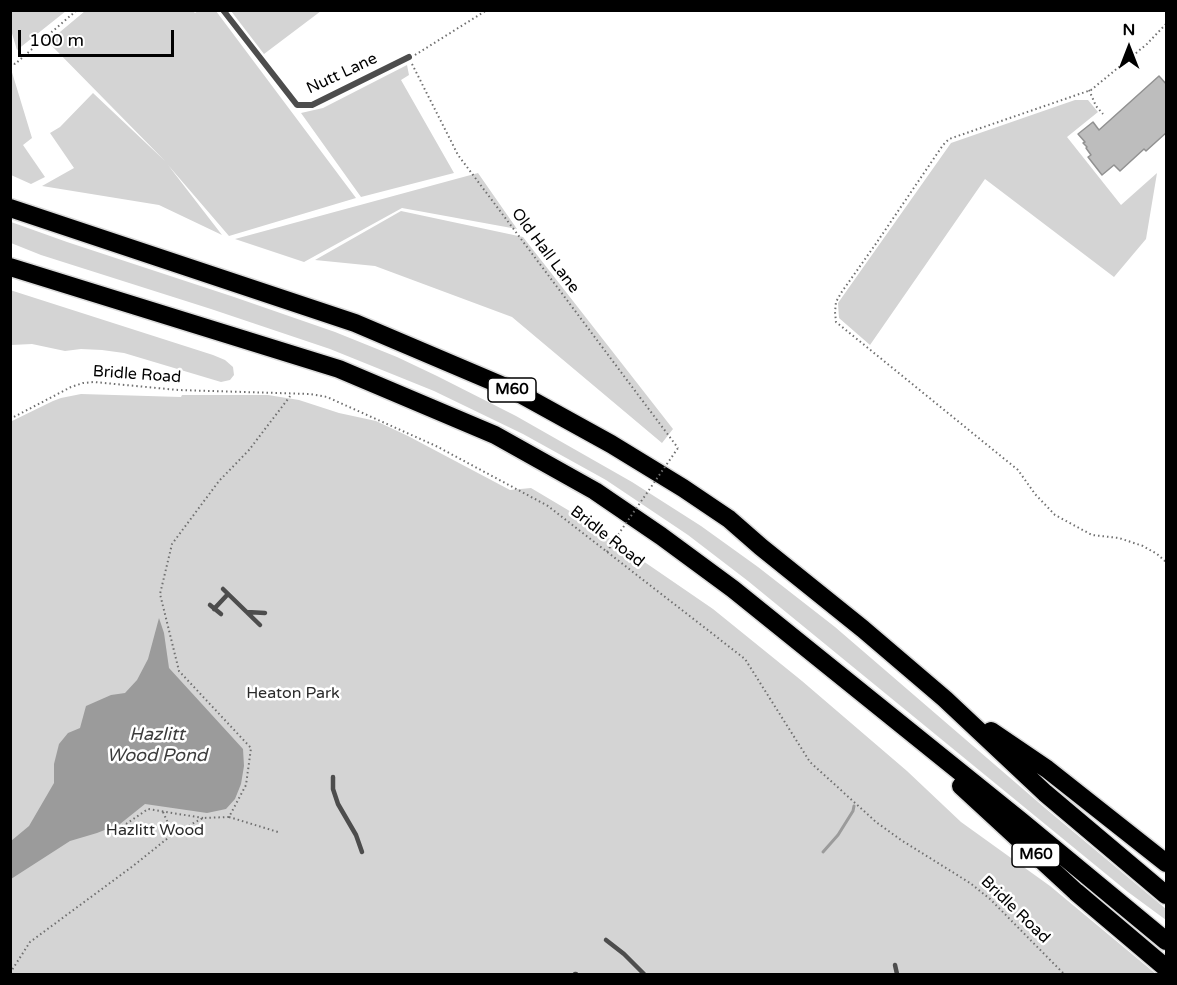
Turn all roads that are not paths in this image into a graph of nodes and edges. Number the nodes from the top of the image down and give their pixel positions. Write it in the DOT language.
graph roads {
  1 [pos="223,10"];
  2 [pos="409,57"];
  3 [pos="10,208"];
  4 [pos="10,267"];
  5 [pos="223,589"];
  6 [pos="228,594"];
  7 [pos="247,612"];
  8 [pos="266,613"];
  9 [pos="221,614"];
  10 [pos="260,625"];
  11 [pos="945,699"];
  12 [pos="914,734"];
  13 [pos="333,777"];
  14 [pos="362,852"];
  15 [pos="1167,863"];
  16 [pos="1167,896"];
  17 [pos="606,940"];
  18 [pos="1167,941"];
  19 [pos="895,965"];
  20 [pos="1167,968"];
  21 [pos="644,975"];
  22 [pos="897,975"];
  1 -- 2 [label="street, Nutt Lane"];
  3 -- 11 [label="highway, M60"];
  4 -- 12 [label="highway, M60"];
  5 -- 6 [label="lane"];
  6 -- 7 [label="lane"];
  6 -- 9 [label="lane"];
  7 -- 8 [label="lane"];
  7 -- 10 [label="lane"];
  11 -- 15 [label="highway, M60"];
  11 -- 16 [label="highway, M60"];
  12 -- 18 [label="highway, M60"];
  12 -- 20 [label="highway, M60"];
  13 -- 14 [label="lane"];
  17 -- 21 [label="lane"];
  19 -- 22 [label="lane"];
}
